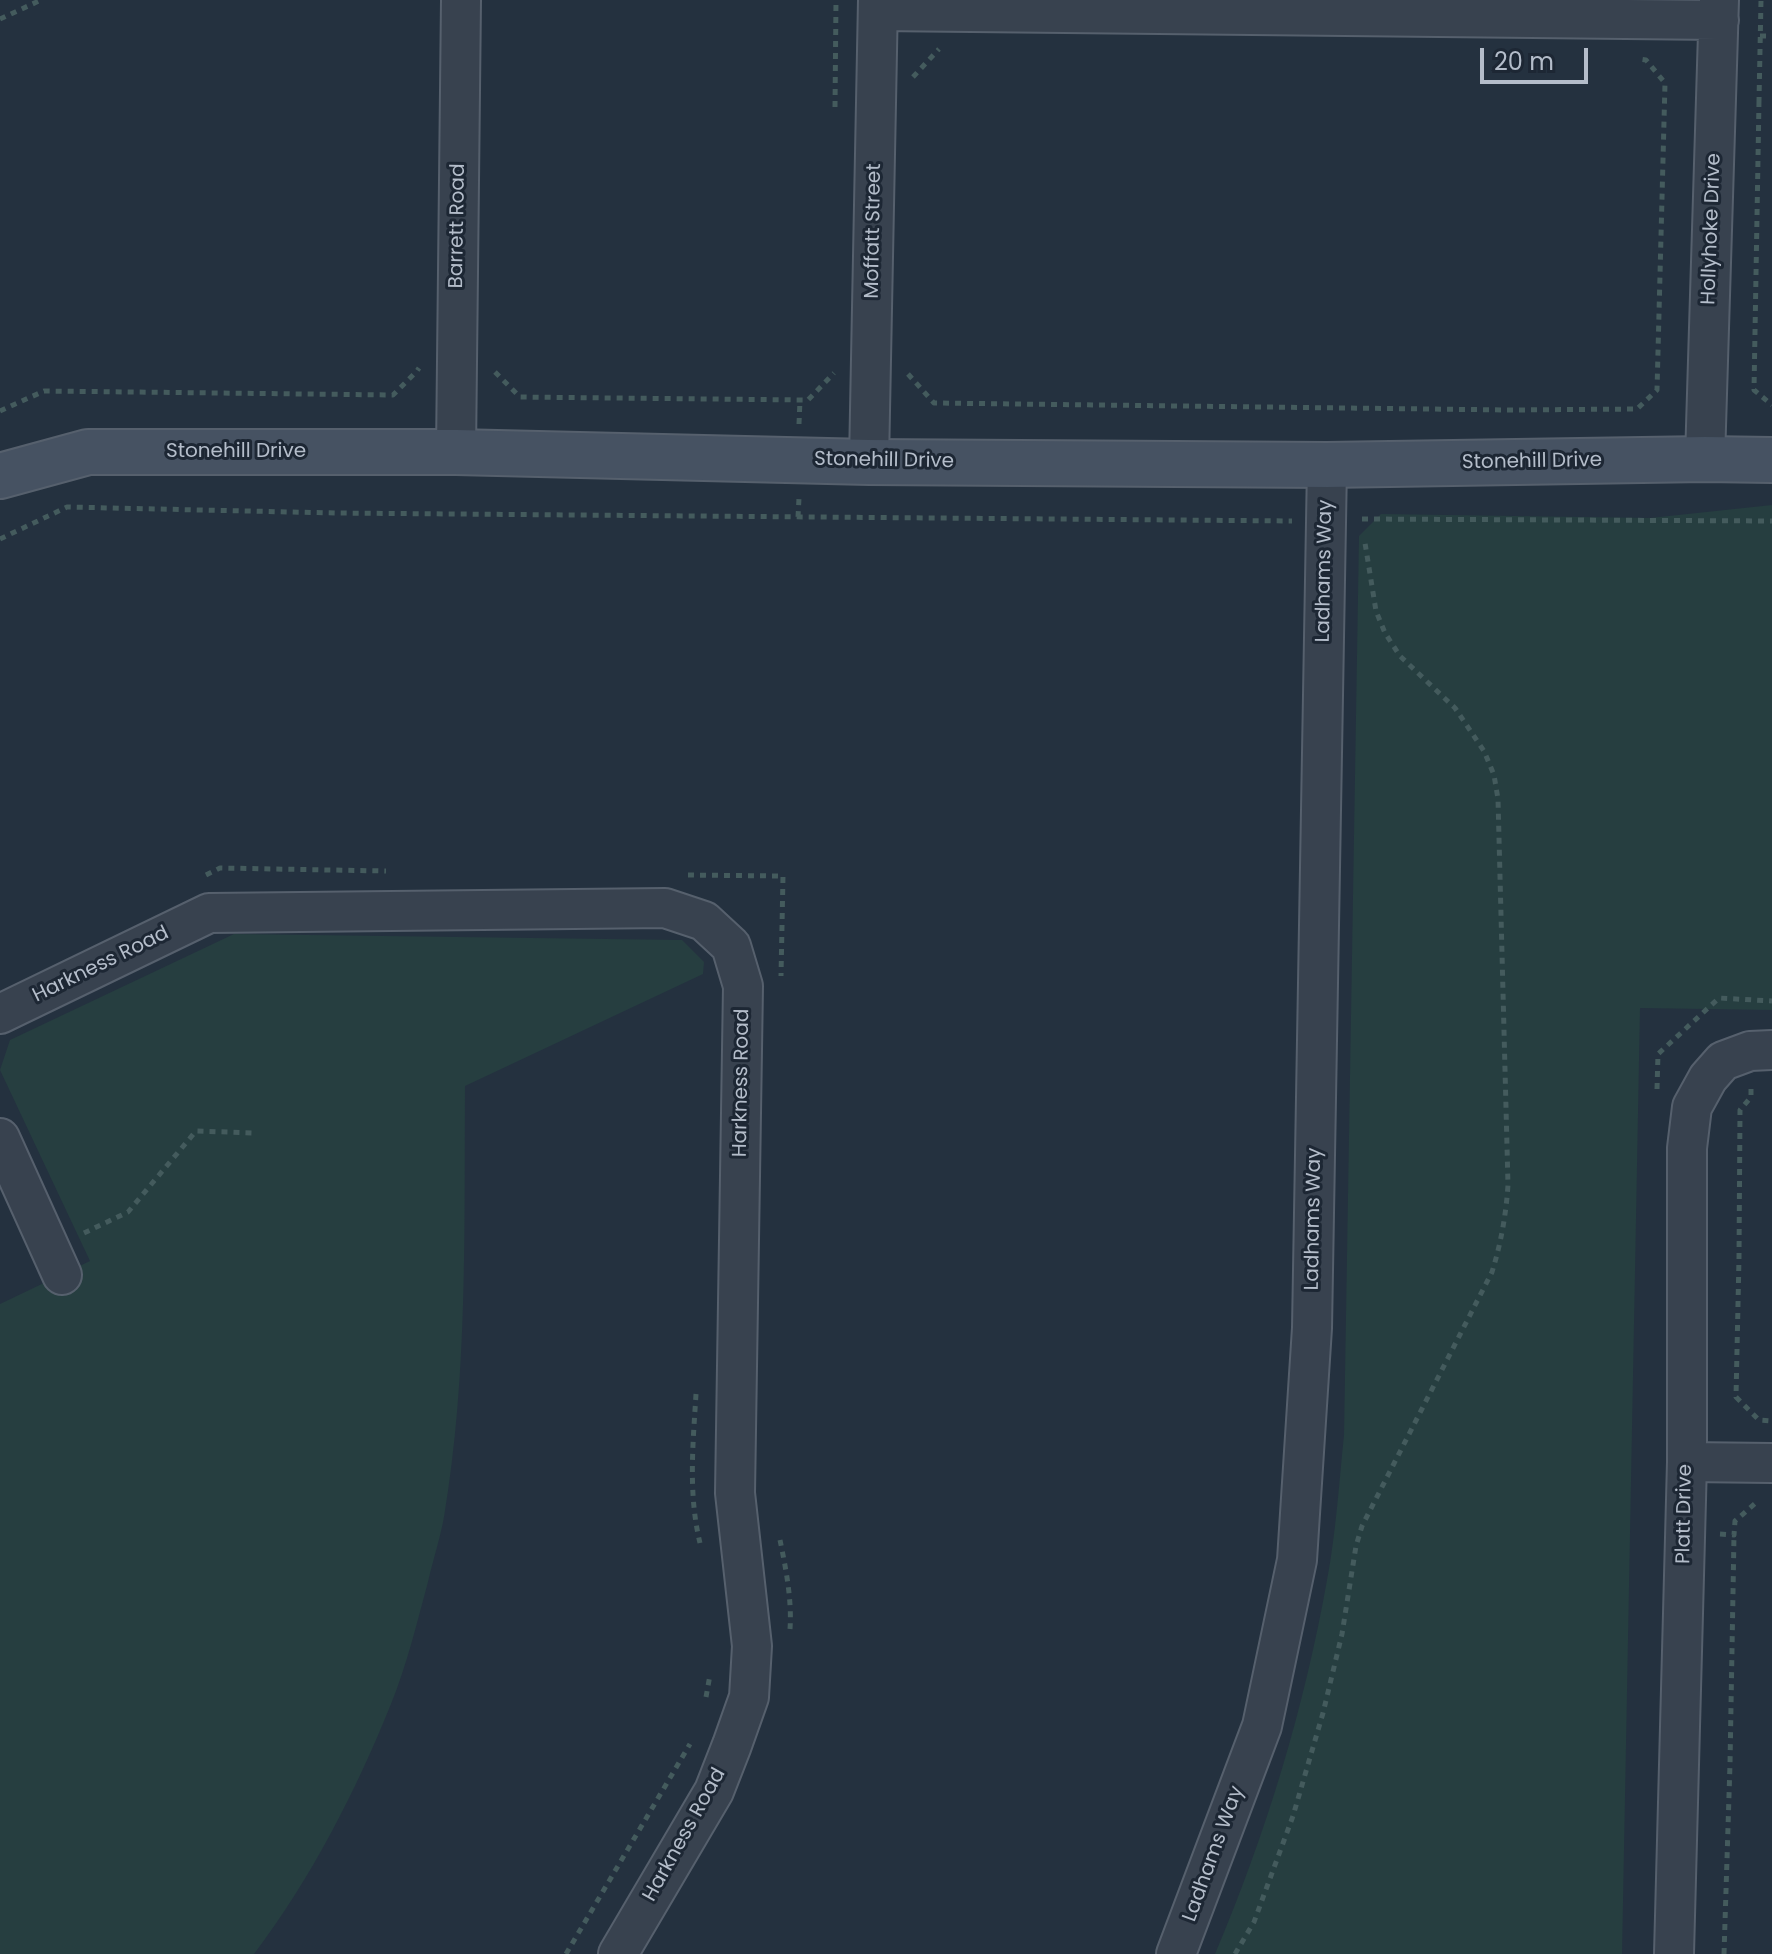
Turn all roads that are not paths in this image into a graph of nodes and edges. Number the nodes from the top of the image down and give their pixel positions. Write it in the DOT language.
graph roads {
  1 [pos="461,0"];
  2 [pos="878,6"];
  3 [pos="1274,7"];
  4 [pos="1719,10"];
  5 [pos="456,452"];
  6 [pos="1705,459"];
  7 [pos="1772,460"];
  8 [pos="869,462"];
  9 [pos="1327,465"];
  10 [pos="0,476"];
  11 [pos="0,1014"];
  12 [pos="1761,1050"];
  13 [pos="0,1138"];
  14 [pos="56,1262"];
  15 [pos="1687,1462"];
  16 [pos="1772,1463"];
  17 [pos="618,1954"];
  18 [pos="1176,1954"];
  19 [pos="1674,1954"];
  1 -- 5 [label="street, Barrett Road"];
  2 -- 3 [label="street"];
  2 -- 8 [label="street, Moffatt Street"];
  3 -- 4 [label="street"];
  4 -- 6 [label="street, Hollyhoke Drive"];
  5 -- 8 [label="street, Stonehill Drive"];
  5 -- 10 [label="street, Stonehill Drive"];
  6 -- 7 [label="street, Stonehill Drive"];
  6 -- 9 [label="street, Stonehill Drive"];
  8 -- 9 [label="street, Stonehill Drive"];
  9 -- 18 [label="street, Ladhams Way"];
  11 -- 17 [label="street, Harkness Road"];
  12 -- 15 [label="street, Platt Drive"];
  13 -- 14 [label="street"];
  15 -- 16 [label="street"];
  15 -- 19 [label="street, Platt Drive"];
}
